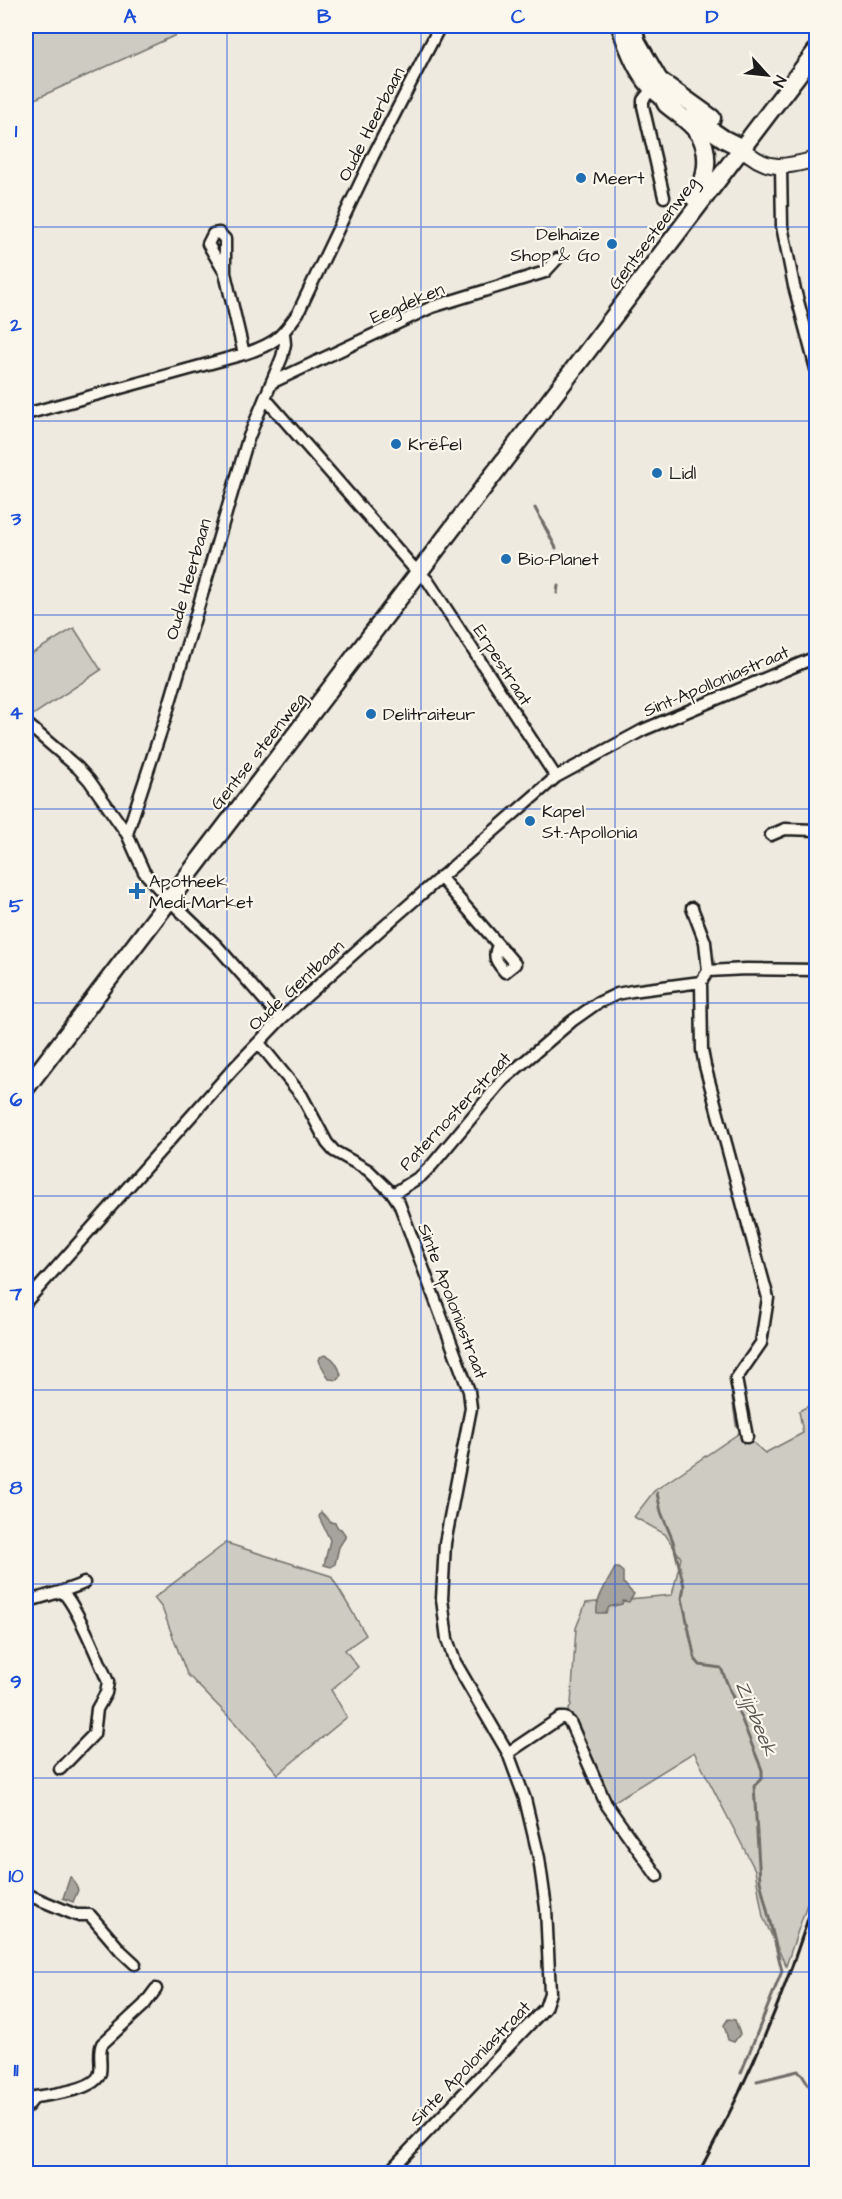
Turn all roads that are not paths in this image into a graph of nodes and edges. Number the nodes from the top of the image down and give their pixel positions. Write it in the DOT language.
graph roads {
  1 [pos="440,26"];
  2 [pos="620,26"];
  3 [pos="632,26"];
  4 [pos="816,51"];
  5 [pos="658,89"];
  6 [pos="742,148"];
  7 [pos="816,159"];
  8 [pos="781,167"];
  9 [pos="664,197"];
  10 [pos="664,250"];
  11 [pos="557,259"];
  12 [pos="225,273"];
  13 [pos="284,334"];
  14 [pos="244,354"];
  15 [pos="816,369"];
  16 [pos="271,383"];
  17 [pos="265,398"];
  18 [pos="26,414"];
  19 [pos="521,439"];
  20 [pos="420,573"];
  21 [pos="816,657"];
  22 [pos="26,723"];
  23 [pos="630,738"];
  24 [pos="556,777"];
  25 [pos="816,830"];
  26 [pos="127,834"];
  27 [pos="771,835"];
  28 [pos="440,877"];
  29 [pos="168,899"];
  30 [pos="692,908"];
  31 [pos="498,945"];
  32 [pos="816,970"];
  33 [pos="708,971"];
  34 [pos="701,982"];
  35 [pos="281,1019"];
  36 [pos="259,1042"];
  37 [pos="26,1088"];
  38 [pos="393,1194"];
  39 [pos="26,1302"];
  40 [pos="746,1433"];
  41 [pos="84,1583"];
  42 [pos="63,1593"];
  43 [pos="26,1602"];
  44 [pos="508,1753"];
  45 [pos="60,1769"];
  46 [pos="657,1876"];
  47 [pos="26,1894"];
  48 [pos="135,1964"];
  49 [pos="156,1989"];
  50 [pos="26,2108"];
  51 [pos="387,2174"];
  1 -- 13 [label="street, Oude Heerbaan"];
  2 -- 5 [label="main road"];
  3 -- 5 [label="main road"];
  4 -- 6 [label="main road, Gentsesteenweg"];
  5 -- 6 [label="main road"];
  5 -- 9 [label="street"];
  5 -- 10 [label="main road"];
  6 -- 8 [label="main road"];
  6 -- 10 [label="main road, Gentsesteenweg"];
  7 -- 8 [label="main road"];
  8 -- 15 [label="street"];
  10 -- 19 [label="main road, Gentsesteenweg"];
  11 -- 16 [label="street, Eegdeken"];
  12 -- 14 [label="street"];
  13 -- 14 [label="street, Oude Heerbaan"];
  13 -- 16 [label="street, Oude Heerbaan"];
  14 -- 18 [label="street, Oude Heerbaan"];
  16 -- 17 [label="street, Oude Heerbaan"];
  17 -- 20 [label="street, Erpestraat"];
  17 -- 26 [label="street, Oude Heerbaan"];
  19 -- 20 [label="main road, Gentse steenweg"];
  20 -- 24 [label="street, Erpestraat"];
  20 -- 29 [label="main road, Gentse steenweg"];
  21 -- 23 [label="street, Sint-Apolloniastraat"];
  22 -- 26 [label="street"];
  23 -- 24 [label="street, Oude Gentbaan"];
  24 -- 28 [label="street, Oude Gentbaan"];
  25 -- 27 [label="street"];
  26 -- 29 [label="street"];
  28 -- 31 [label="street"];
  28 -- 35 [label="street, Oude Gentbaan"];
  29 -- 35 [label="street"];
  29 -- 37 [label="main road, Gentse steenweg"];
  30 -- 33 [label="street"];
  32 -- 33 [label="street"];
  33 -- 34 [label="street"];
  34 -- 38 [label="street, Paternosterstraat"];
  34 -- 40 [label="street"];
  35 -- 36 [label="street, Oude Gentbaan"];
  36 -- 38 [label="street, Sinte Apoloniastraat"];
  36 -- 39 [label="street, Oude Gentbaan"];
  38 -- 44 [label="street, Sinte Apoloniastraat"];
  41 -- 42 [label="street"];
  42 -- 43 [label="street"];
  42 -- 45 [label="street"];
  44 -- 46 [label="street"];
  44 -- 51 [label="street, Sinte Apoloniastraat"];
  47 -- 48 [label="street"];
  49 -- 50 [label="street"];
}
